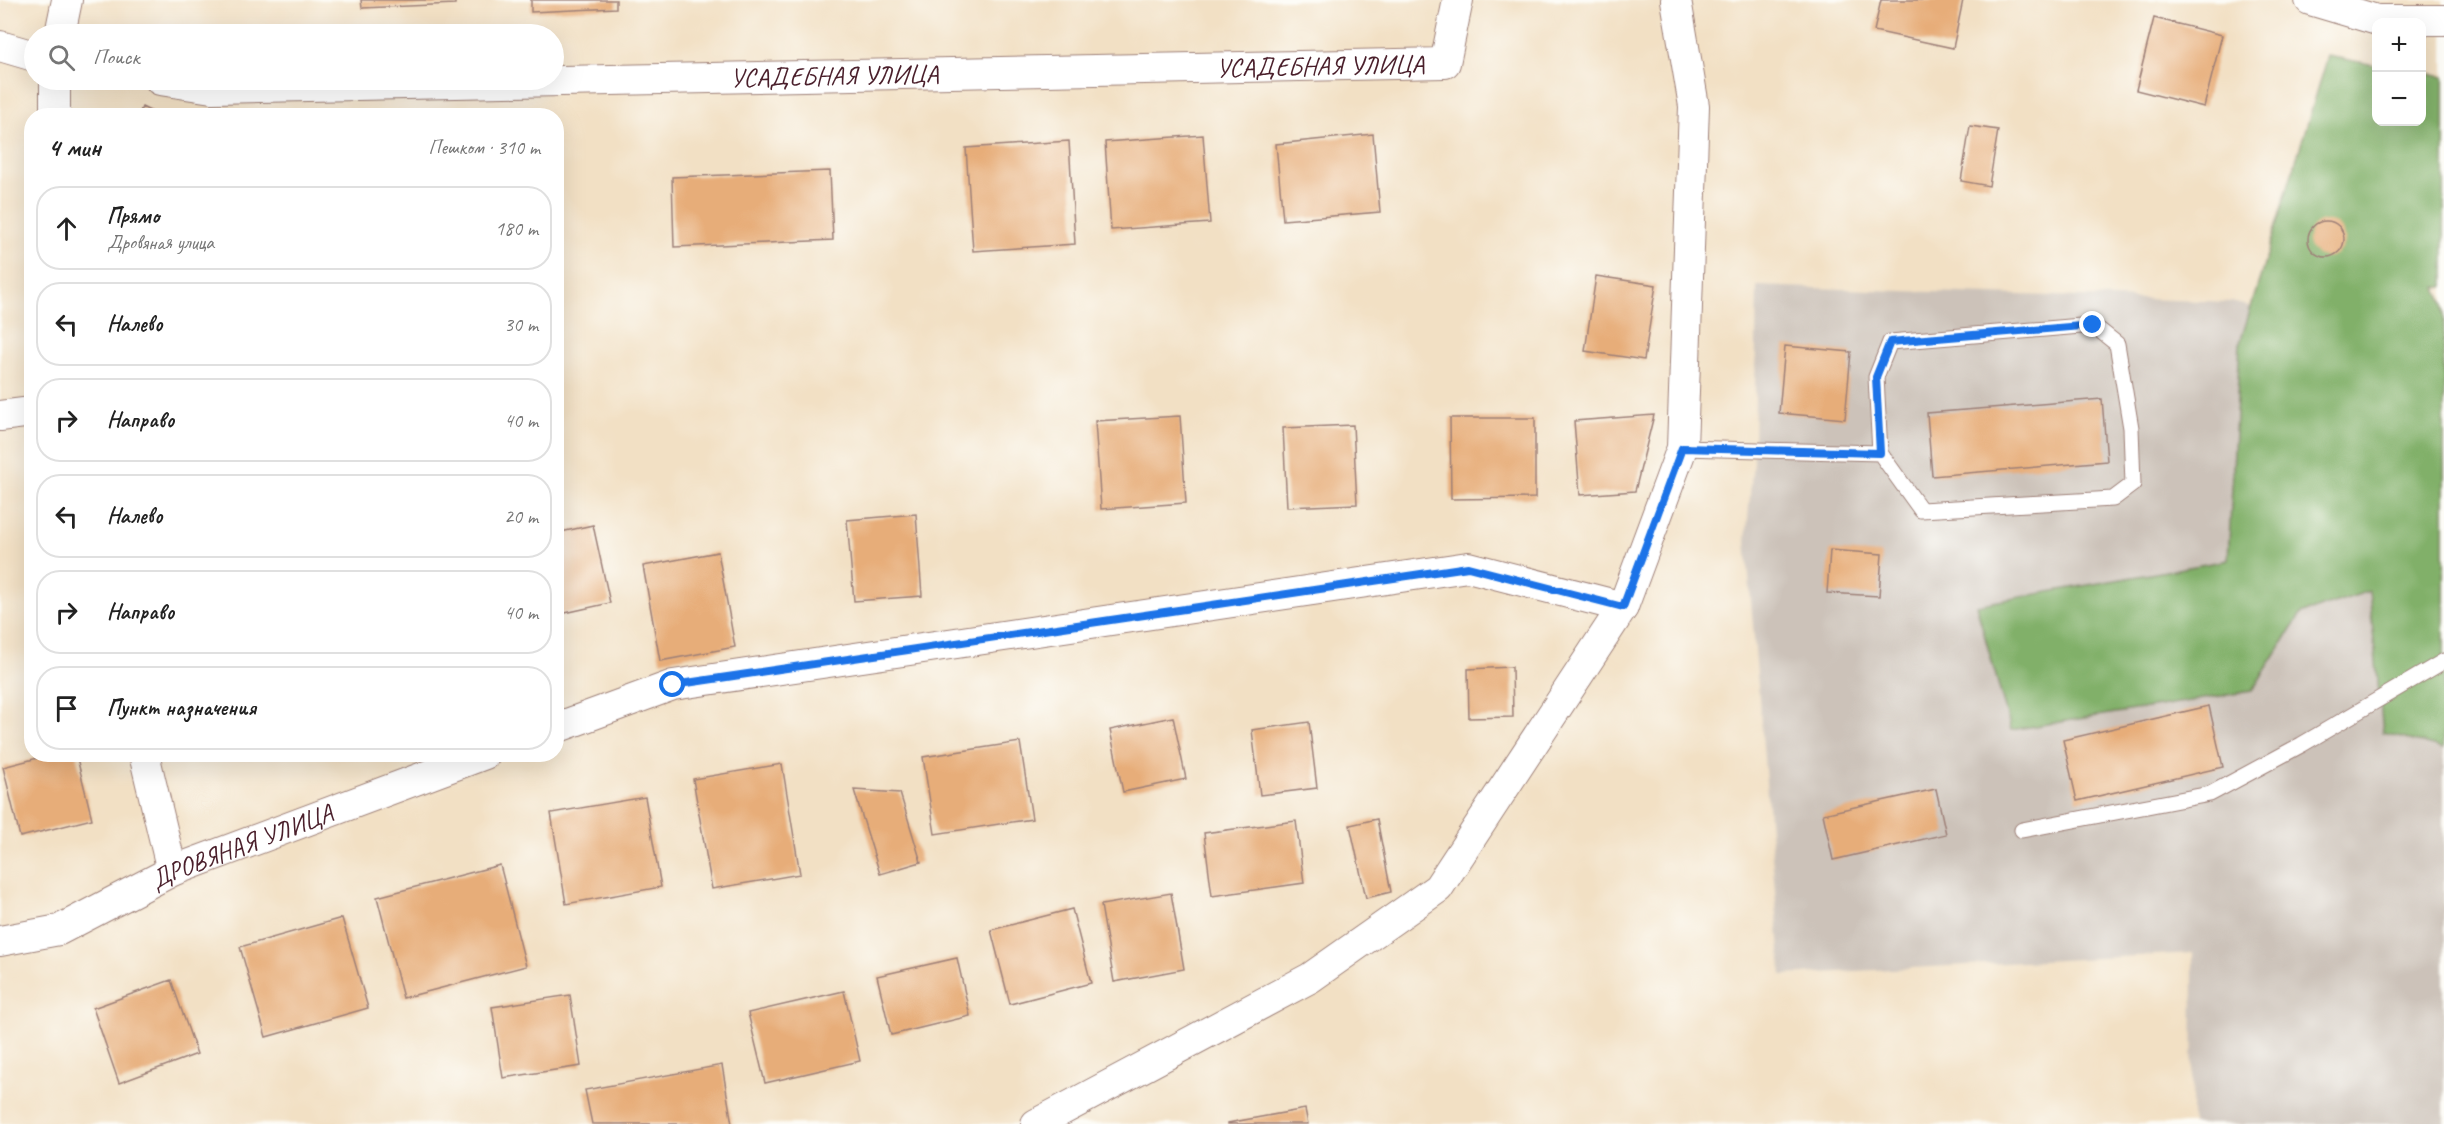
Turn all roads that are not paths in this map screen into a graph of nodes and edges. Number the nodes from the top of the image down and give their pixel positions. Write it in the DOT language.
graph roads {
  1 [pos="67,0"];
  2 [pos="1458,0"];
  3 [pos="1676,0"];
  4 [pos="2310,0"];
  5 [pos="2444,20"];
  6 [pos="62,24"];
  7 [pos="0,46"];
  8 [pos="24,53"];
  9 [pos="564,81"];
  10 [pos="54,90"];
  11 [pos="55,108"];
  12 [pos="24,413"];
  13 [pos="0,416"];
  14 [pos="1682,448"];
  15 [pos="1880,453"];
  16 [pos="1623,607"];
  17 [pos="2444,661"];
  18 [pos="564,725"];
  19 [pos="146,762"];
  20 [pos="464,762"];
  21 [pos="2022,830"];
  22 [pos="172,871"];
  23 [pos="0,942"];
  24 [pos="1036,1124"];
  1 -- 6 [label="street"];
  2 -- 9 [label="street, УСАДЕБНАЯ УЛИЦА"];
  3 -- 14 [label="street"];
  4 -- 5 [label="street"];
  7 -- 8 [label="street"];
  10 -- 11 [label="street"];
  12 -- 13 [label="street"];
  14 -- 15 [label="lane"];
  14 -- 16 [label="street"];
  15 -- 15 [label="lane"];
  16 -- 18 [label="street"];
  16 -- 24 [label="street"];
  17 -- 21 [label="lane"];
  19 -- 22 [label="street"];
  20 -- 22 [label="street, ДРОВЯНАЯ УЛИЦА"];
  22 -- 23 [label="street, ДРОВЯНАЯ УЛИЦА"];
}
